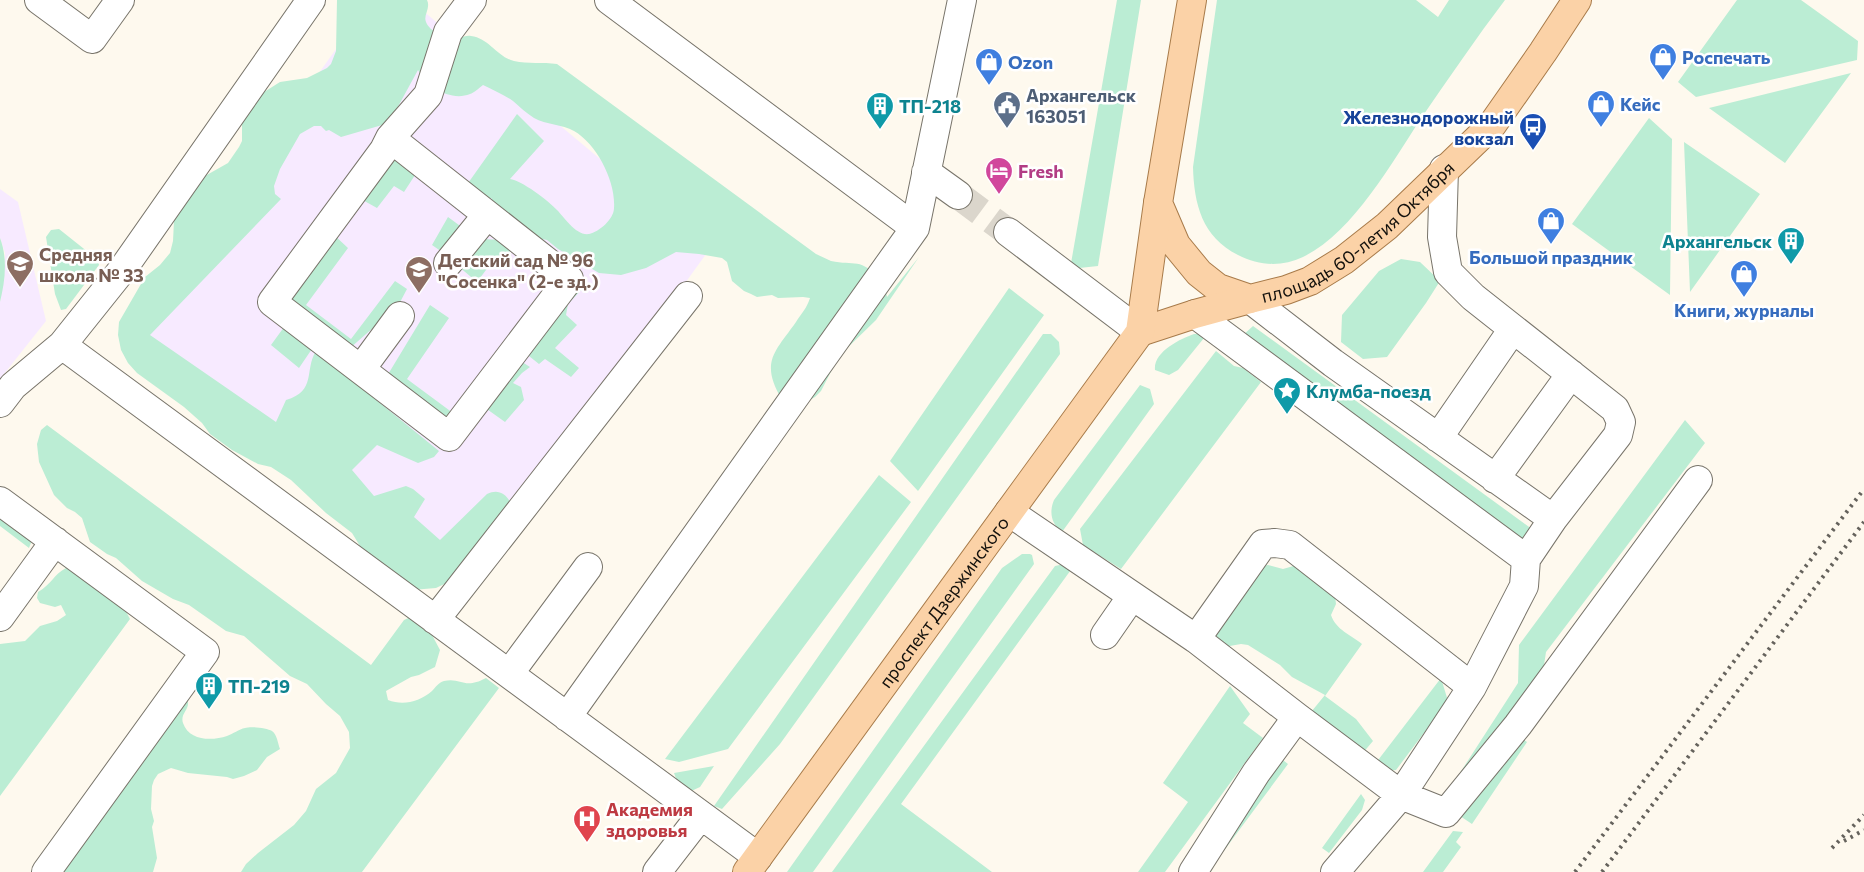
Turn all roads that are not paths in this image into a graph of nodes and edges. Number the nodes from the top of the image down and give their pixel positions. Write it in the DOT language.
graph roads {
  1 [pos="39,0"];
  2 [pos="120,0"];
  3 [pos="311,0"];
  4 [pos="472,0"];
  5 [pos="609,0"];
  6 [pos="962,0"];
  7 [pos="1192,0"];
  8 [pos="1577,0"];
  9 [pos="390,138"];
  10 [pos="1444,169"];
  11 [pos="926,172"];
  12 [pos="958,195"];
  13 [pos="1158,203"];
  14 [pos="487,215"];
  15 [pos="915,228"];
  16 [pos="1008,232"];
  17 [pos="448,264"];
  18 [pos="688,296"];
  19 [pos="1250,299"];
  20 [pos="1196,314"];
  21 [pos="400,316"];
  22 [pos="1513,329"];
  23 [pos="1140,332"];
  24 [pos="62,345"];
  25 [pos="361,369"];
  26 [pos="1572,374"];
  27 [pos="0,403"];
  28 [pos="1438,438"];
  29 [pos="1495,479"];
  30 [pos="1698,480"];
  31 [pos="0,501"];
  32 [pos="1009,512"];
  33 [pos="1553,519"];
  34 [pos="55,541"];
  35 [pos="1526,559"];
  36 [pos="588,567"];
  37 [pos="1132,596"];
  38 [pos="0,617"];
  39 [pos="435,620"];
  40 [pos="1105,635"];
  41 [pos="1196,639"];
  42 [pos="509,674"];
  43 [pos="1472,687"];
  44 [pos="567,716"];
  45 [pos="1297,718"];
  46 [pos="1401,795"];
  47 [pos="701,815"];
  48 [pos="752,864"];
  49 [pos="46,872"];
  50 [pos="657,872"];
  51 [pos="1192,872"];
  52 [pos="1335,872"];
  1 -- 2 [label="lane"];
  3 -- 24 [label="lane"];
  4 -- 9 [label="lane"];
  5 -- 15 [label="lane"];
  6 -- 11 [label="lane"];
  7 -- 13 [label="main road"];
  8 -- 10 [label="main road, площадь 60-летия Октября"];
  9 -- 14 [label="lane"];
  9 -- 25 [label="lane"];
  10 -- 19 [label="main road, площадь 60-летия Октября"];
  10 -- 22 [label="lane"];
  11 -- 12 [label="lane"];
  11 -- 15 [label="lane"];
  13 -- 19 [label="main road, площадь 60-летия Октября"];
  13 -- 23 [label="main road"];
  14 -- 17 [label="lane"];
  14 -- 25 [label="lane"];
  15 -- 44 [label="lane"];
  16 -- 23 [label="lane"];
  18 -- 39 [label="lane"];
  19 -- 20 [label="main road"];
  19 -- 28 [label="lane"];
  20 -- 23 [label="main road"];
  20 -- 35 [label="lane"];
  21 -- 25 [label="lane"];
  22 -- 26 [label="lane"];
  22 -- 28 [label="lane"];
  23 -- 32 [label="main road, проспект Дзержинского"];
  24 -- 27 [label="lane"];
  24 -- 39 [label="lane"];
  26 -- 29 [label="lane"];
  26 -- 33 [label="lane"];
  28 -- 29 [label="lane"];
  29 -- 33 [label="lane"];
  30 -- 46 [label="lane"];
  31 -- 34 [label="lane"];
  32 -- 37 [label="lane"];
  32 -- 48 [label="main road, проспект Дзержинского"];
  33 -- 35 [label="lane"];
  34 -- 38 [label="lane"];
  34 -- 49 [label="lane"];
  35 -- 43 [label="lane"];
  36 -- 42 [label="lane"];
  37 -- 40 [label="lane"];
  37 -- 41 [label="lane"];
  39 -- 42 [label="lane"];
  41 -- 43 [label="lane"];
  41 -- 45 [label="lane"];
  42 -- 44 [label="lane"];
  43 -- 46 [label="lane"];
  44 -- 47 [label="lane"];
  45 -- 46 [label="lane"];
  45 -- 51 [label="lane"];
  46 -- 52 [label="lane"];
  47 -- 48 [label="lane"];
  47 -- 50 [label="lane"];
}
